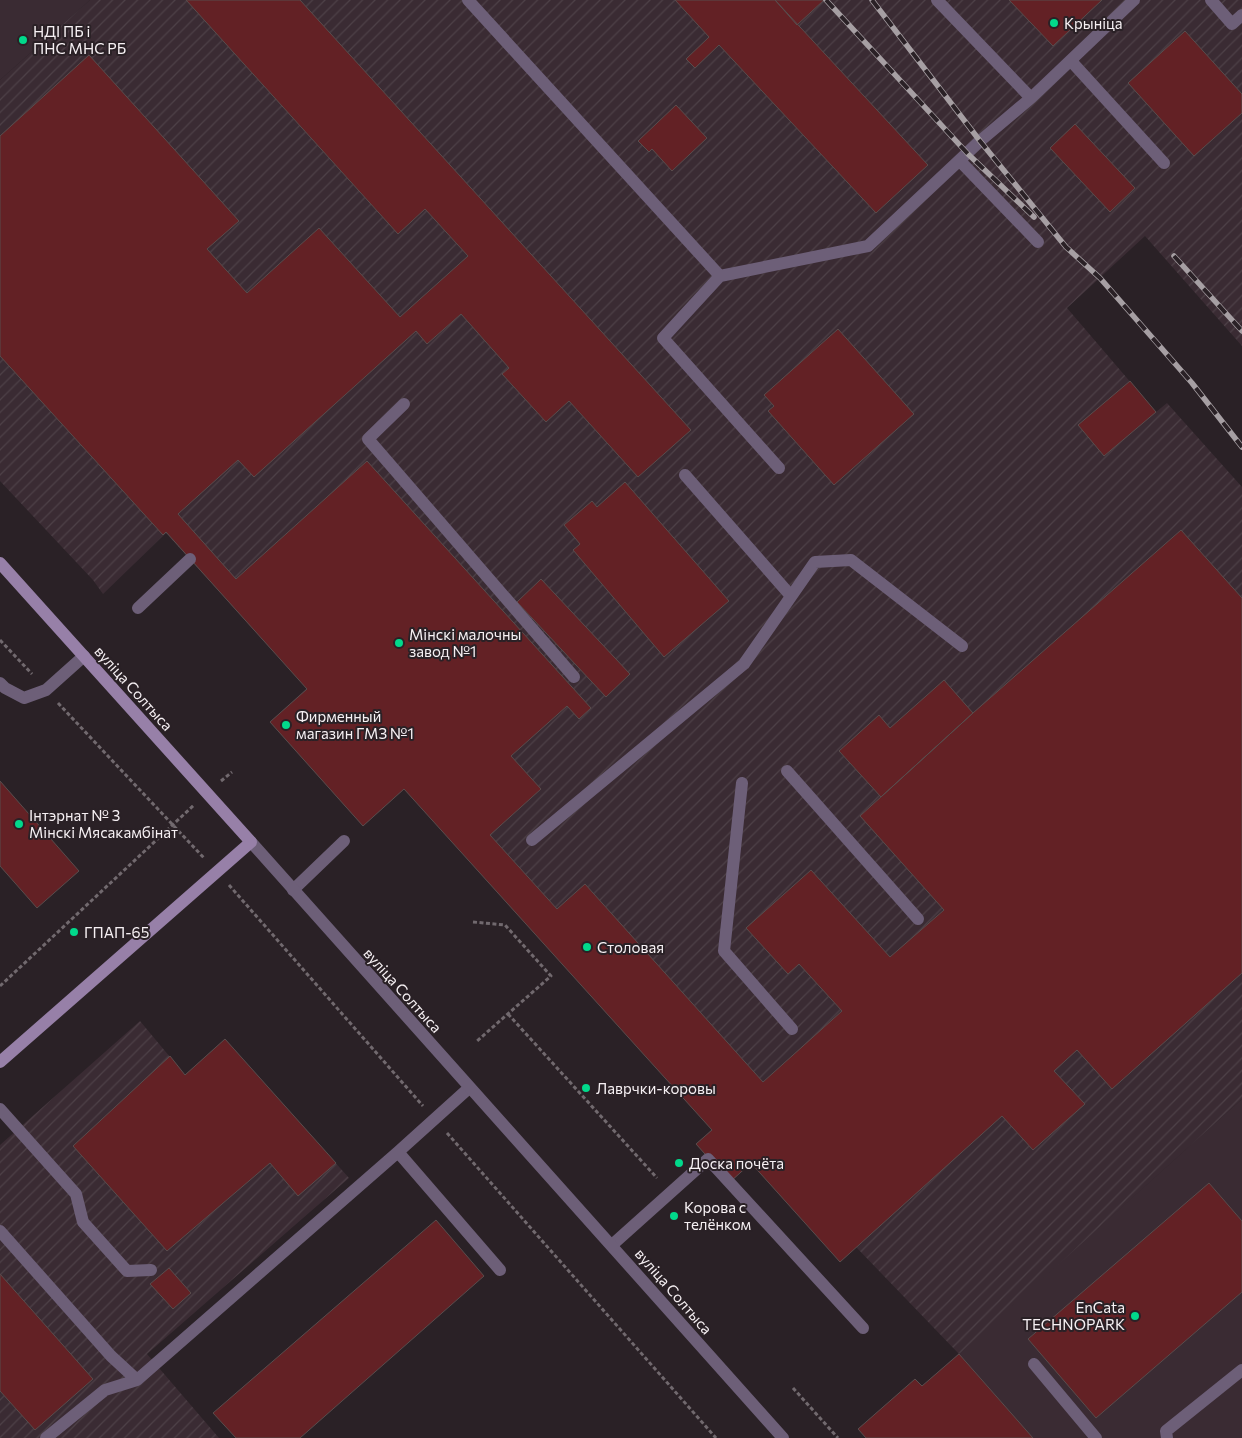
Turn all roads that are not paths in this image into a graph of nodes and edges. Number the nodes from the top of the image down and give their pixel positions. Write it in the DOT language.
graph roads {
  1 [pos="468,0"];
  2 [pos="937,0"];
  3 [pos="1134,0"];
  4 [pos="1211,0"];
  5 [pos="1242,15"];
  6 [pos="1071,61"];
  7 [pos="1031,98"];
  8 [pos="960,161"];
  9 [pos="1164,163"];
  10 [pos="1038,242"];
  11 [pos="720,276"];
  12 [pos="404,404"];
  13 [pos="779,468"];
  14 [pos="685,475"];
  15 [pos="190,560"];
  16 [pos="0,563"];
  17 [pos="791,596"];
  18 [pos="138,608"];
  19 [pos="962,646"];
  20 [pos="84,656"];
  21 [pos="574,677"];
  22 [pos="0,683"];
  23 [pos="787,772"];
  24 [pos="742,783"];
  25 [pos="532,840"];
  26 [pos="344,841"];
  27 [pos="251,842"];
  28 [pos="293,890"];
  29 [pos="918,919"];
  30 [pos="792,1029"];
  31 [pos="0,1062"];
  32 [pos="470,1088"];
  33 [pos="0,1109"];
  34 [pos="398,1152"];
  35 [pos="0,1231"];
  36 [pos="612,1246"];
  37 [pos="151,1270"];
  38 [pos="500,1270"];
  39 [pos="862,1328"];
  40 [pos="1034,1364"];
  41 [pos="1242,1370"];
  42 [pos="136,1380"];
  43 [pos="1164,1436"];
  44 [pos="46,1438"];
  45 [pos="783,1438"];
  46 [pos="1096,1438"];
  1 -- 11 [label="street"];
  2 -- 7 [label="street"];
  3 -- 6 [label="street"];
  4 -- 5 [label="street"];
  6 -- 7 [label="street"];
  6 -- 9 [label="street"];
  7 -- 8 [label="street"];
  8 -- 10 [label="street"];
  8 -- 11 [label="street"];
  11 -- 13 [label="street"];
  12 -- 21 [label="street"];
  14 -- 17 [label="street"];
  15 -- 18 [label="street"];
  16 -- 20 [label="street, вуліца Солтыса"];
  17 -- 19 [label="street"];
  17 -- 25 [label="street"];
  20 -- 22 [label="street"];
  20 -- 27 [label="street, вуліца Солтыса"];
  23 -- 29 [label="street"];
  24 -- 30 [label="street"];
  26 -- 28 [label="street"];
  27 -- 28 [label="street, вуліца Солтыса"];
  27 -- 31 [label="street"];
  28 -- 32 [label="street, вуліца Солтыса"];
  32 -- 34 [label="street"];
  32 -- 36 [label="street, вуліца Солтыса"];
  33 -- 37 [label="street"];
  34 -- 38 [label="street"];
  34 -- 42 [label="street"];
  35 -- 42 [label="street"];
  36 -- 39 [label="street"];
  36 -- 45 [label="street, вуліца Солтыса"];
  40 -- 46 [label="street"];
  41 -- 43 [label="street"];
  42 -- 44 [label="street"];
}
